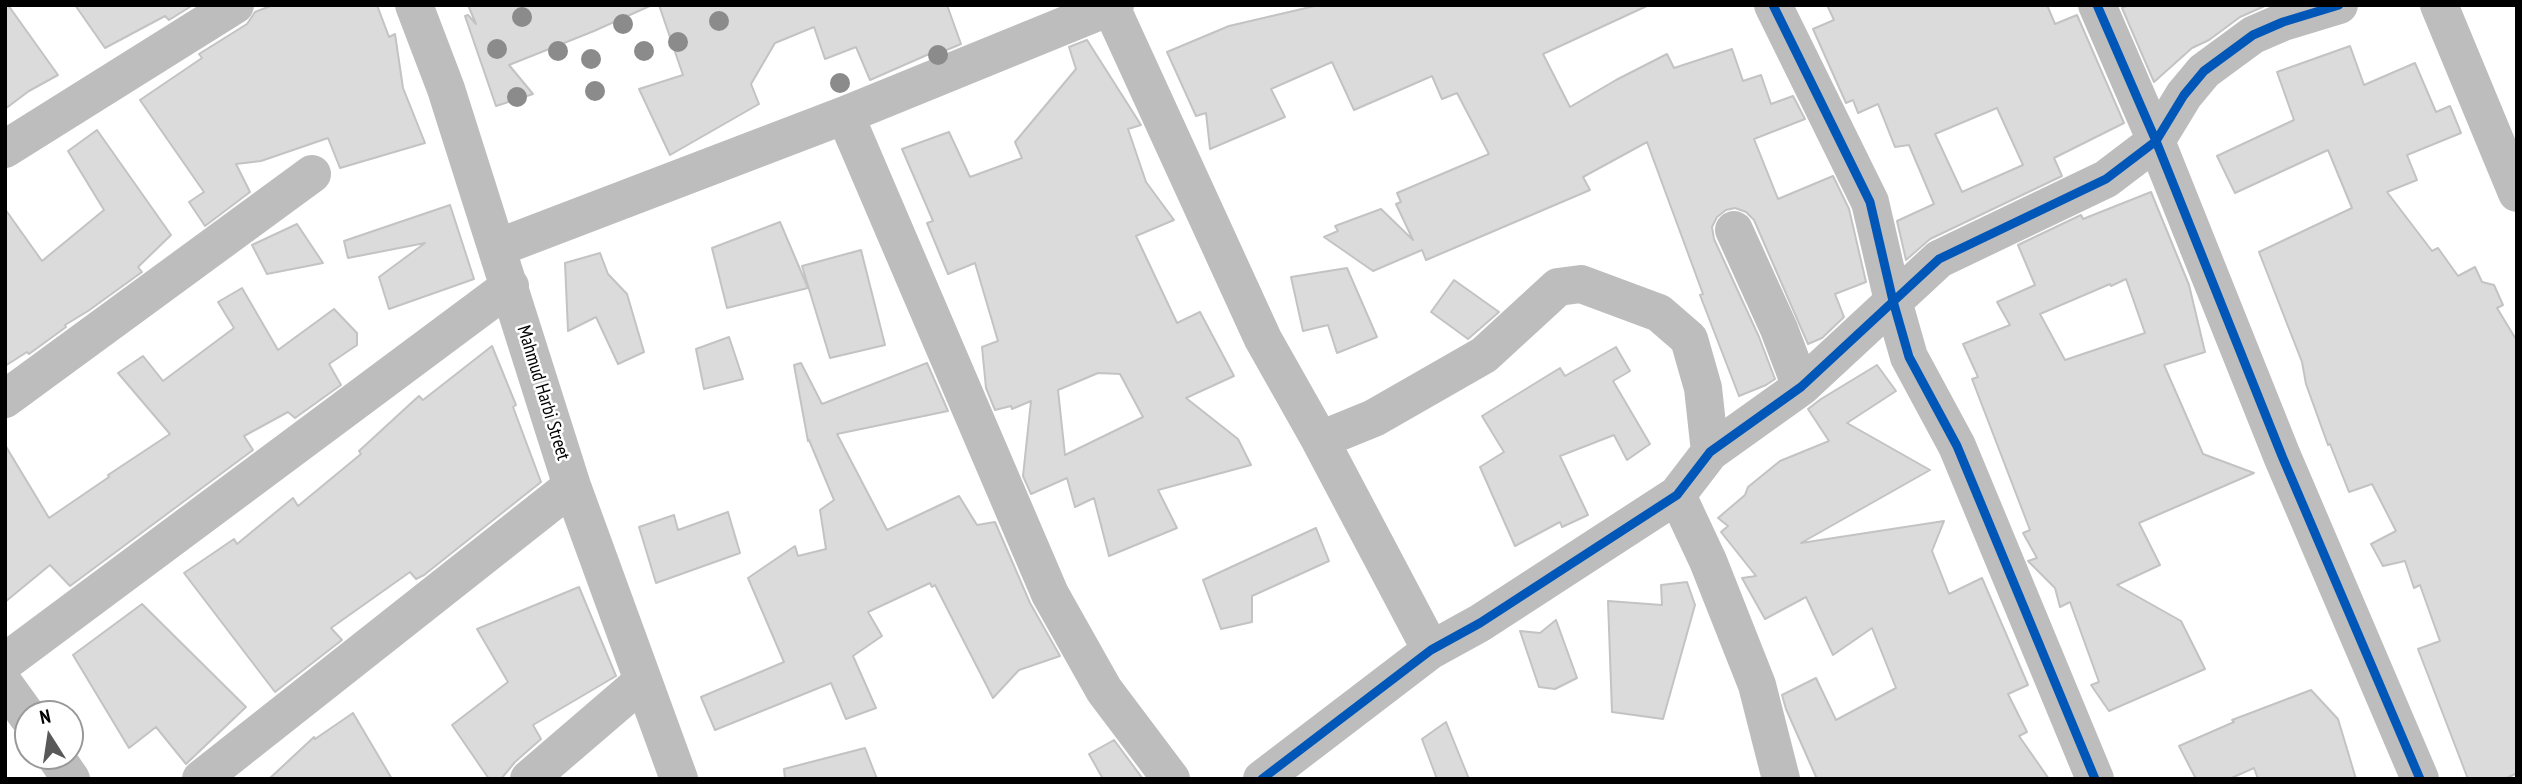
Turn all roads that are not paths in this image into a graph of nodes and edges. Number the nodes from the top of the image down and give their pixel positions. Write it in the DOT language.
graph roads {
  1 [pos="235,5"];
  2 [pos="414,5"];
  3 [pos="1773,5"];
  4 [pos="2097,5"];
  5 [pos="2339,5"];
  6 [pos="2439,5"];
  7 [pos="1113,6"];
  8 [pos="845,115"];
  9 [pos="2156,141"];
  10 [pos="5,149"];
  11 [pos="312,174"];
  12 [pos="2517,193"];
  13 [pos="1734,230"];
  14 [pos="497,248"];
  15 [pos="510,286"];
  16 [pos="1893,301"];
  17 [pos="1801,387"];
  18 [pos="5,398"];
  19 [pos="1320,440"];
  20 [pos="1710,452"];
  21 [pos="572,486"];
  22 [pos="1676,495"];
  23 [pos="1431,650"];
  24 [pos="5,662"];
  25 [pos="643,681"];
  26 [pos="5,685"];
  27 [pos="16,700"];
  28 [pos="201,779"];
  29 [pos="529,779"];
  30 [pos="680,779"];
  31 [pos="1171,779"];
  32 [pos="1262,779"];
  33 [pos="1781,779"];
  34 [pos="2095,779"];
  35 [pos="2420,779"];
  1 -- 10 [label="street"];
  2 -- 14 [label="street, Mahmud Harbi Street"];
  3 -- 16 [label="street"];
  4 -- 9 [label="street"];
  5 -- 9 [label="street"];
  6 -- 12 [label="street"];
  7 -- 8 [label="street"];
  7 -- 19 [label="street"];
  8 -- 14 [label="street"];
  8 -- 31 [label="street"];
  9 -- 16 [label="street"];
  9 -- 35 [label="street"];
  11 -- 18 [label="street"];
  13 -- 17 [label="street"];
  14 -- 15 [label="street, Mahmud Harbi Street"];
  15 -- 21 [label="street, Mahmud Harbi Street"];
  15 -- 24 [label="street"];
  16 -- 17 [label="street"];
  16 -- 34 [label="street"];
  17 -- 20 [label="street"];
  19 -- 20 [label="street"];
  19 -- 23 [label="street"];
  20 -- 22 [label="street"];
  21 -- 25 [label="street, Mahmud Harbi Street"];
  21 -- 28 [label="street"];
  22 -- 23 [label="street"];
  22 -- 33 [label="street"];
  23 -- 32 [label="street"];
  25 -- 29 [label="street"];
  25 -- 30 [label="street, Mahmud Harbi Street"];
  26 -- 27 [label="street"];
}
